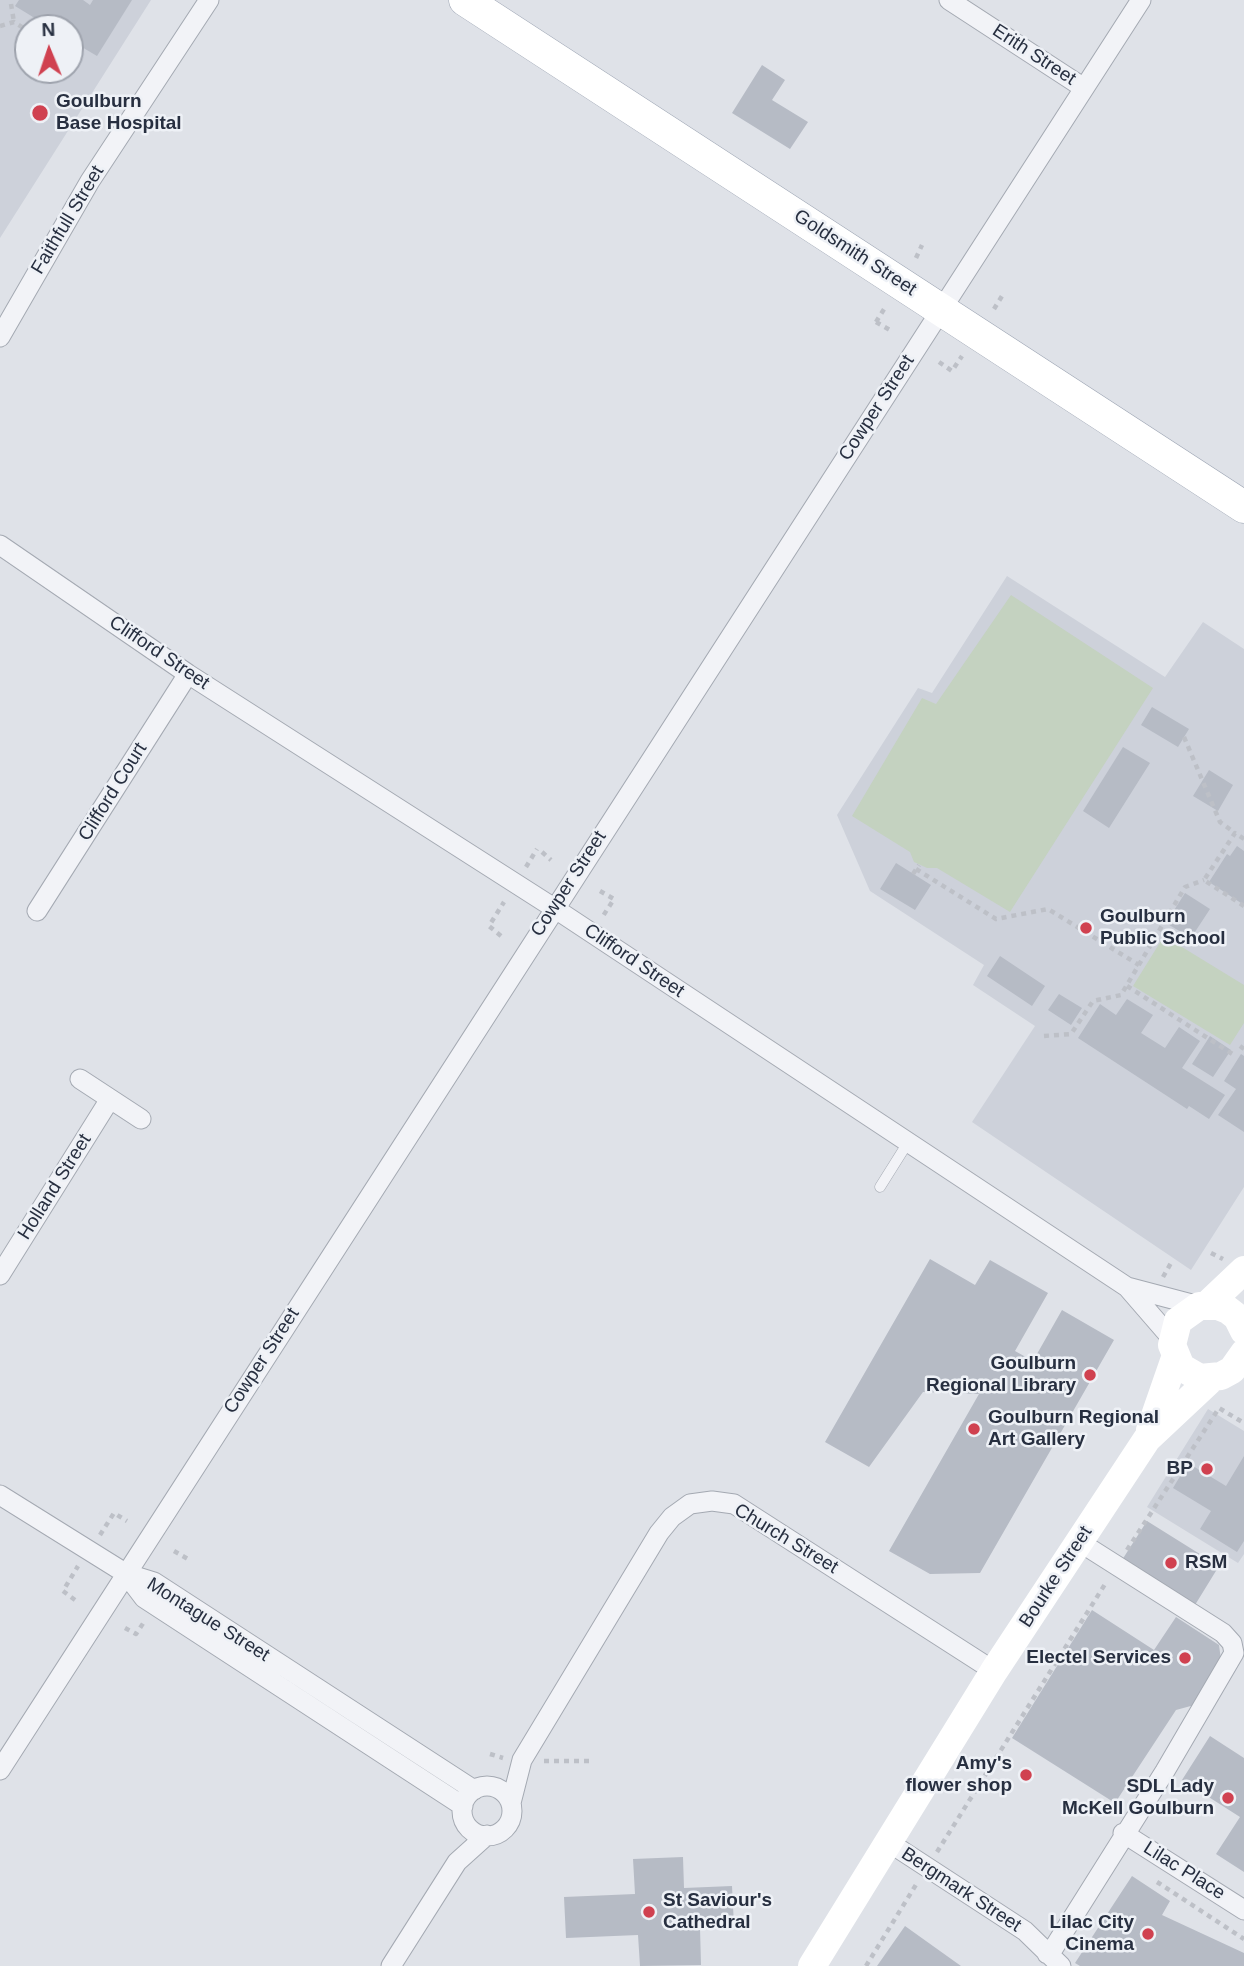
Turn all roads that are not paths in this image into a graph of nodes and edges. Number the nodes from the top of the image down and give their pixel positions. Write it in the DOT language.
graph roads {
  1 [pos="209,0"];
  2 [pos="465,0"];
  3 [pos="949,0"];
  4 [pos="1141,0"];
  5 [pos="1084,88"];
  6 [pos="943,310"];
  7 [pos="0,337"];
  8 [pos="1244,507"];
  9 [pos="0,545"];
  10 [pos="188,674"];
  11 [pos="554,908"];
  12 [pos="37,911"];
  13 [pos="80,1079"];
  14 [pos="110,1099"];
  15 [pos="141,1119"];
  16 [pos="907,1144"];
  17 [pos="880,1187"];
  18 [pos="1244,1270"];
  19 [pos="0,1275"];
  20 [pos="1127,1287"];
  21 [pos="1203,1305"];
  22 [pos="1244,1333"];
  23 [pos="1174,1349"];
  24 [pos="1225,1380"];
  25 [pos="1147,1439"];
  26 [pos="0,1495"];
  27 [pos="1079,1541"];
  28 [pos="125,1573"];
  29 [pos="994,1671"];
  30 [pos="522,1760"];
  31 [pos="0,1770"];
  32 [pos="476,1794"];
  33 [pos="511,1803"];
  34 [pos="468,1826"];
  35 [pos="1123,1833"];
  36 [pos="488,1835"];
  37 [pos="890,1843"];
  38 [pos="457,1862"];
  39 [pos="1244,1910"];
  40 [pos="1054,1960"];
  41 [pos="391,1966"];
  42 [pos="812,1966"];
  1 -- 7 [label="street, Faithfull Street"];
  2 -- 6 [label="main road, Goldsmith Street"];
  3 -- 5 [label="street, Erith Street"];
  4 -- 5 [label="street, Cowper Street"];
  5 -- 6 [label="street, Cowper Street"];
  6 -- 8 [label="main road, Goldsmith Street"];
  6 -- 11 [label="street, Cowper Street"];
  9 -- 10 [label="street, Clifford Street"];
  10 -- 11 [label="street, Clifford Street"];
  10 -- 12 [label="street, Clifford Court"];
  11 -- 16 [label="street, Clifford Street"];
  11 -- 28 [label="street, Cowper Street"];
  13 -- 14 [label="street"];
  14 -- 15 [label="street"];
  14 -- 19 [label="street, Holland Street"];
  16 -- 17 [label="lane"];
  16 -- 20 [label="street, Clifford Street"];
  18 -- 21 [label="main road"];
  20 -- 21 [label="street, Clifford Street"];
  20 -- 23 [label="street, Clifford Street"];
  21 -- 22 [label="main road"];
  21 -- 23 [label="main road"];
  22 -- 24 [label="main road"];
  23 -- 24 [label="main road"];
  23 -- 25 [label="main road, Bourke Street"];
  24 -- 25 [label="main road, Bourke Street"];
  25 -- 27 [label="main road, Bourke Street"];
  26 -- 28 [label="street, Montague Street"];
  27 -- 29 [label="main road, Bourke Street"];
  27 -- 35 [label="street"];
  28 -- 31 [label="street, Cowper Street"];
  28 -- 32 [label="street, Montague Street"];
  29 -- 30 [label="street, Church Street"];
  29 -- 37 [label="main road, Bourke Street"];
  30 -- 32 [label="street, Church Street"];
  30 -- 33 [label="street, Church Street"];
  32 -- 33 [label="street"];
  32 -- 34 [label="street"];
  33 -- 36 [label="street"];
  34 -- 36 [label="street"];
  34 -- 38 [label="street"];
  35 -- 39 [label="street, Lilac Place"];
  35 -- 40 [label="street"];
  36 -- 38 [label="street"];
  37 -- 40 [label="street, Bergmark Street"];
  37 -- 42 [label="main road, Bourke Street"];
  38 -- 41 [label="street"];
}
